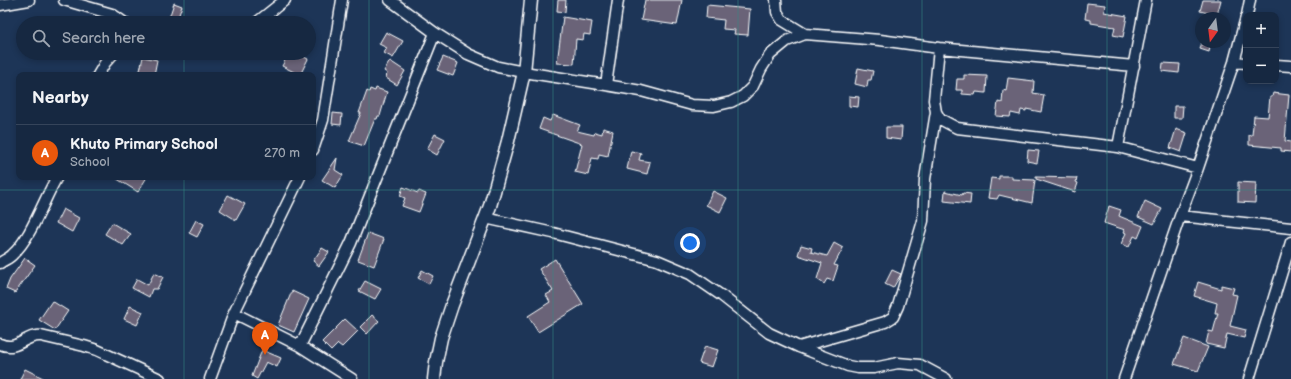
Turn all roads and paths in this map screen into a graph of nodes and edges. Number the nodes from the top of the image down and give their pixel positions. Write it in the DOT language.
graph roads {
  1 [pos="29,0"];
  2 [pos="64,0"];
  3 [pos="285,0"];
  4 [pos="342,0"];
  5 [pos="390,0"];
  6 [pos="531,0"];
  7 [pos="618,0"];
  8 [pos="776,0"];
  9 [pos="1146,0"];
  10 [pos="1250,0"];
  11 [pos="0,5"];
  12 [pos="1247,12"];
  13 [pos="115,16"];
  14 [pos="265,16"];
  15 [pos="1243,28"];
  16 [pos="435,33"];
  17 [pos="806,34"];
  18 [pos="939,48"];
  19 [pos="108,60"];
  20 [pos="1234,62"];
  21 [pos="1243,63"];
  22 [pos="1279,65"];
  23 [pos="1134,66"];
  24 [pos="1291,66"];
  25 [pos="100,72"];
  26 [pos="524,72"];
  27 [pos="606,85"];
  28 [pos="936,112"];
  29 [pos="316,141"];
  30 [pos="1118,147"];
  31 [pos="1198,168"];
  32 [pos="55,180"];
  33 [pos="299,180"];
  34 [pos="1180,216"];
  35 [pos="485,218"];
  36 [pos="1291,228"];
  37 [pos="1291,242"];
  38 [pos="0,263"];
  39 [pos="234,313"];
  40 [pos="0,344"];
  41 [pos="300,346"];
  42 [pos="799,347"];
  43 [pos="160,379"];
  44 [pos="210,379"];
  45 [pos="352,379"];
  46 [pos="434,379"];
  47 [pos="946,379"];
  48 [pos="1124,379"];
  49 [pos="1249,379"];
  1 -- 11 [label="street"];
  2 -- 13 [label="street"];
  3 -- 14 [label="street"];
  4 -- 29 [label="street"];
  5 -- 16 [label="street"];
  6 -- 26 [label="street"];
  7 -- 27 [label="street"];
  8 -- 17 [label="street"];
  9 -- 23 [label="street"];
  10 -- 12 [label="street"];
  15 -- 20 [label="street"];
  16 -- 26 [label="street"];
  16 -- 41 [label="street"];
  17 -- 18 [label="street"];
  17 -- 27 [label="street"];
  18 -- 23 [label="street"];
  18 -- 28 [label="street"];
  19 -- 25 [label="street"];
  20 -- 21 [label="street"];
  20 -- 31 [label="street"];
  22 -- 24 [label="street"];
  23 -- 30 [label="street"];
  26 -- 27 [label="street"];
  26 -- 35 [label="street"];
  28 -- 30 [label="street"];
  28 -- 42 [label="street"];
  30 -- 31 [label="street"];
  31 -- 34 [label="street"];
  32 -- 38 [label="street"];
  33 -- 39 [label="street"];
  34 -- 36 [label="street"];
  34 -- 48 [label="street"];
  35 -- 42 [label="street"];
  35 -- 46 [label="street"];
  37 -- 49 [label="street"];
  39 -- 41 [label="street"];
  39 -- 44 [label="street"];
  40 -- 43 [label="street"];
  41 -- 45 [label="street"];
  42 -- 47 [label="street"];
}
